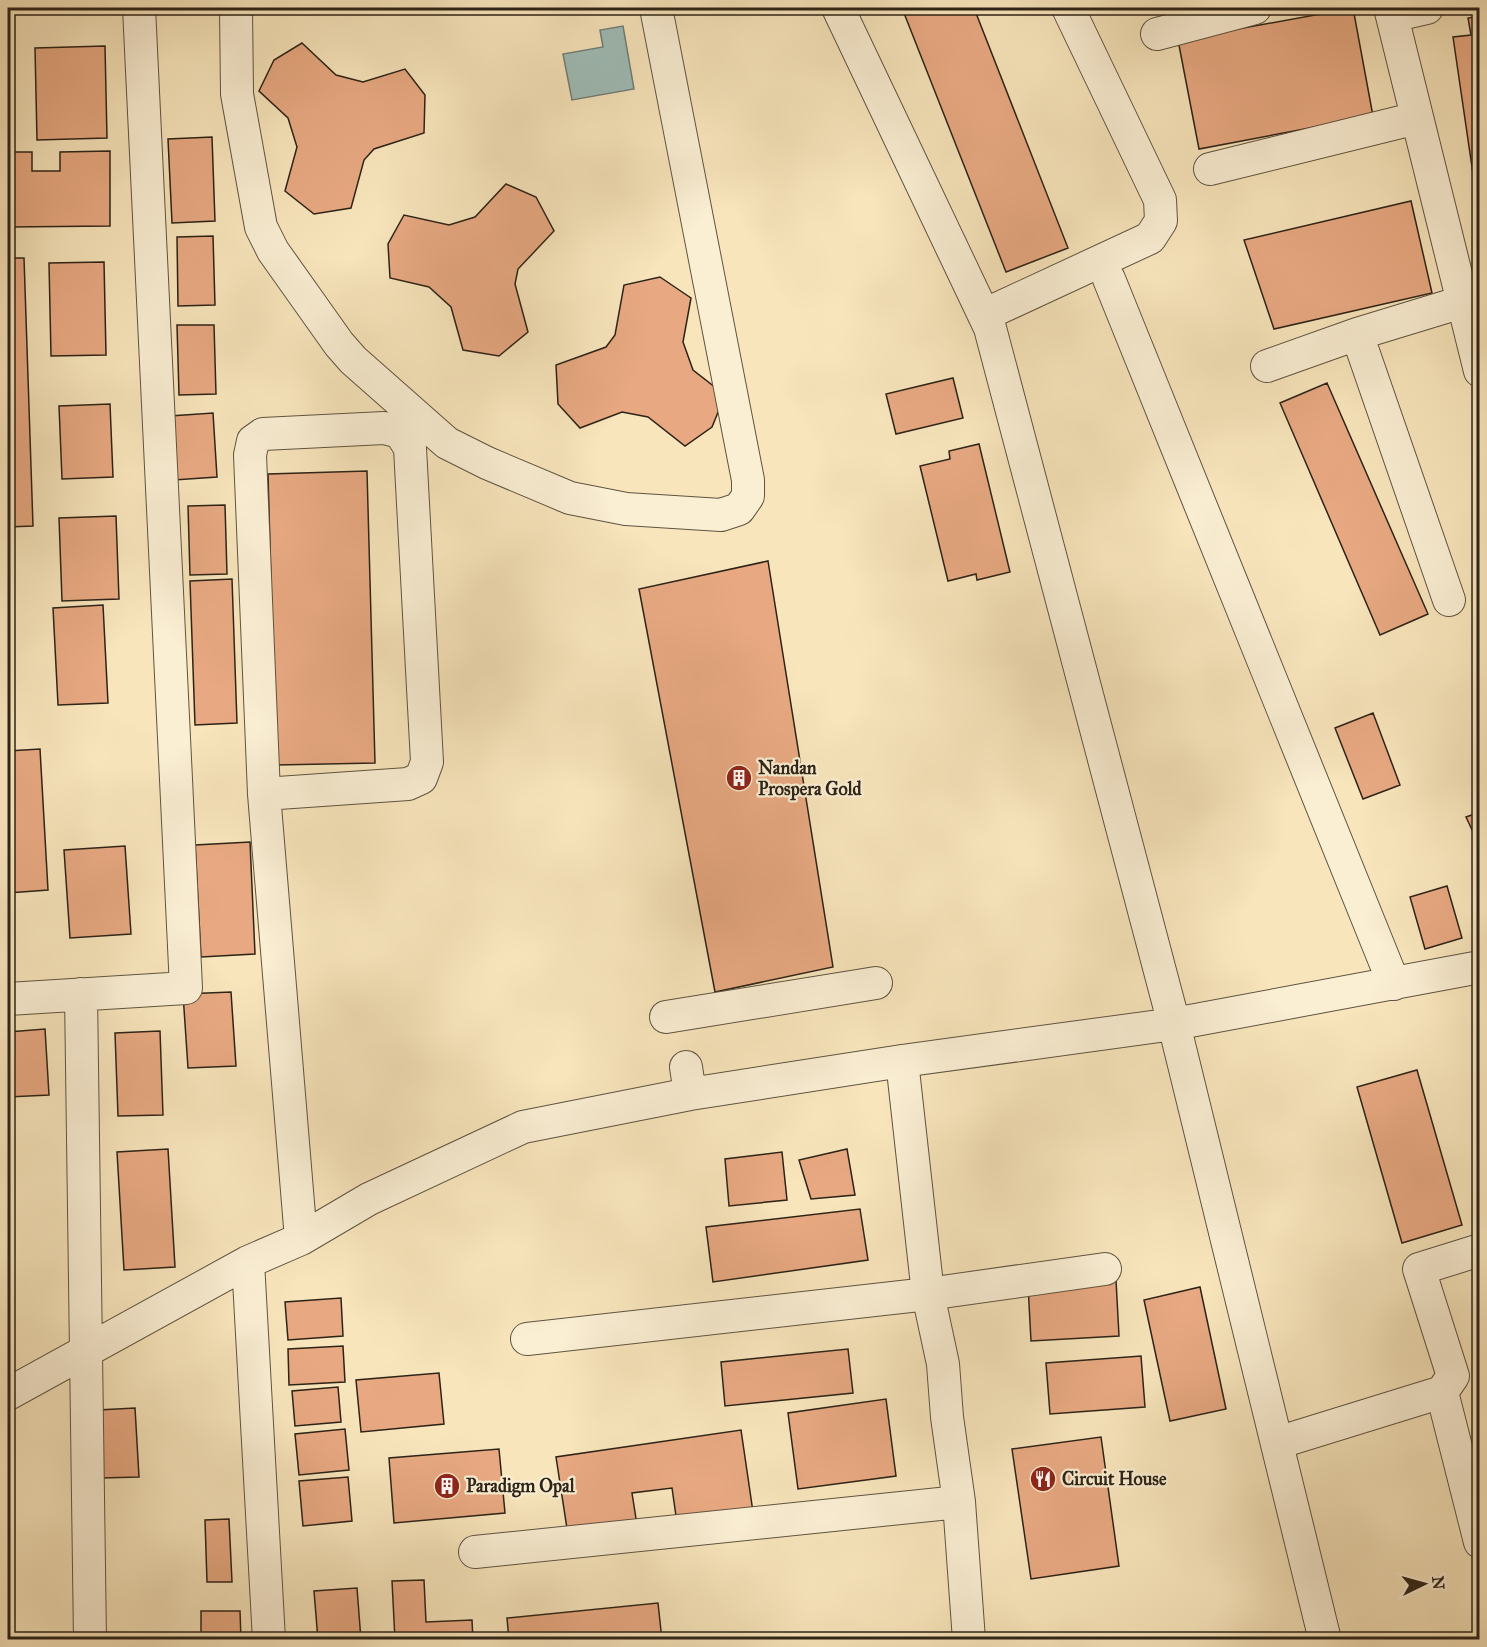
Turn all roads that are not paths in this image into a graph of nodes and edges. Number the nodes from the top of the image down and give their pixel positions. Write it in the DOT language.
graph roads {
  1 [pos="139,8"];
  2 [pos="236,8"];
  3 [pos="656,8"];
  4 [pos="838,8"];
  5 [pos="1068,8"];
  6 [pos="1255,8"];
  7 [pos="1427,8"];
  8 [pos="1391,12"];
  9 [pos="1156,34"];
  10 [pos="1417,118"];
  11 [pos="1210,169"];
  12 [pos="1109,279"];
  13 [pos="1462,302"];
  14 [pos="984,315"];
  15 [pos="1357,334"];
  16 [pos="1267,366"];
  17 [pos="1479,371"];
  18 [pos="1449,600"];
  19 [pos="264,794"];
  20 [pos="1479,967"];
  21 [pos="876,983"];
  22 [pos="1394,984"];
  23 [pos="81,994"];
  24 [pos="8,999"];
  25 [pos="666,1017"];
  26 [pos="1174,1024"];
  27 [pos="902,1061"];
  28 [pos="301,1239"];
  29 [pos="1479,1250"];
  30 [pos="248,1262"];
  31 [pos="1105,1269"];
  32 [pos="928,1294"];
  33 [pos="527,1339"];
  34 [pos="87,1351"];
  35 [pos="1442,1392"];
  36 [pos="8,1394"];
  37 [pos="1277,1443"];
  38 [pos="959,1502"];
  39 [pos="1479,1542"];
  40 [pos="475,1552"];
  41 [pos="90,1640"];
  42 [pos="269,1640"];
  43 [pos="969,1640"];
  44 [pos="1325,1640"];
  1 -- 23 [label="street"];
  2 -- 3 [label="street"];
  4 -- 14 [label="street"];
  5 -- 14 [label="street"];
  6 -- 9 [label="street"];
  7 -- 8 [label="street"];
  8 -- 10 [label="street"];
  10 -- 11 [label="street"];
  10 -- 13 [label="street"];
  12 -- 22 [label="street"];
  13 -- 15 [label="street"];
  13 -- 17 [label="street"];
  14 -- 26 [label="street"];
  15 -- 16 [label="street"];
  15 -- 18 [label="street"];
  19 -- 19 [label="street"];
  19 -- 28 [label="street"];
  20 -- 22 [label="street"];
  21 -- 25 [label="street"];
  22 -- 26 [label="street"];
  23 -- 24 [label="street"];
  23 -- 34 [label="street"];
  26 -- 27 [label="street"];
  26 -- 37 [label="street"];
  27 -- 28 [label="street"];
  27 -- 32 [label="street"];
  28 -- 30 [label="street"];
  29 -- 35 [label="street"];
  30 -- 34 [label="street"];
  30 -- 42 [label="street"];
  31 -- 32 [label="street"];
  32 -- 33 [label="street"];
  32 -- 38 [label="street"];
  34 -- 36 [label="street"];
  34 -- 41 [label="street"];
  35 -- 37 [label="street"];
  35 -- 39 [label="street"];
  37 -- 44 [label="street"];
  38 -- 40 [label="street"];
  38 -- 43 [label="street"];
}
